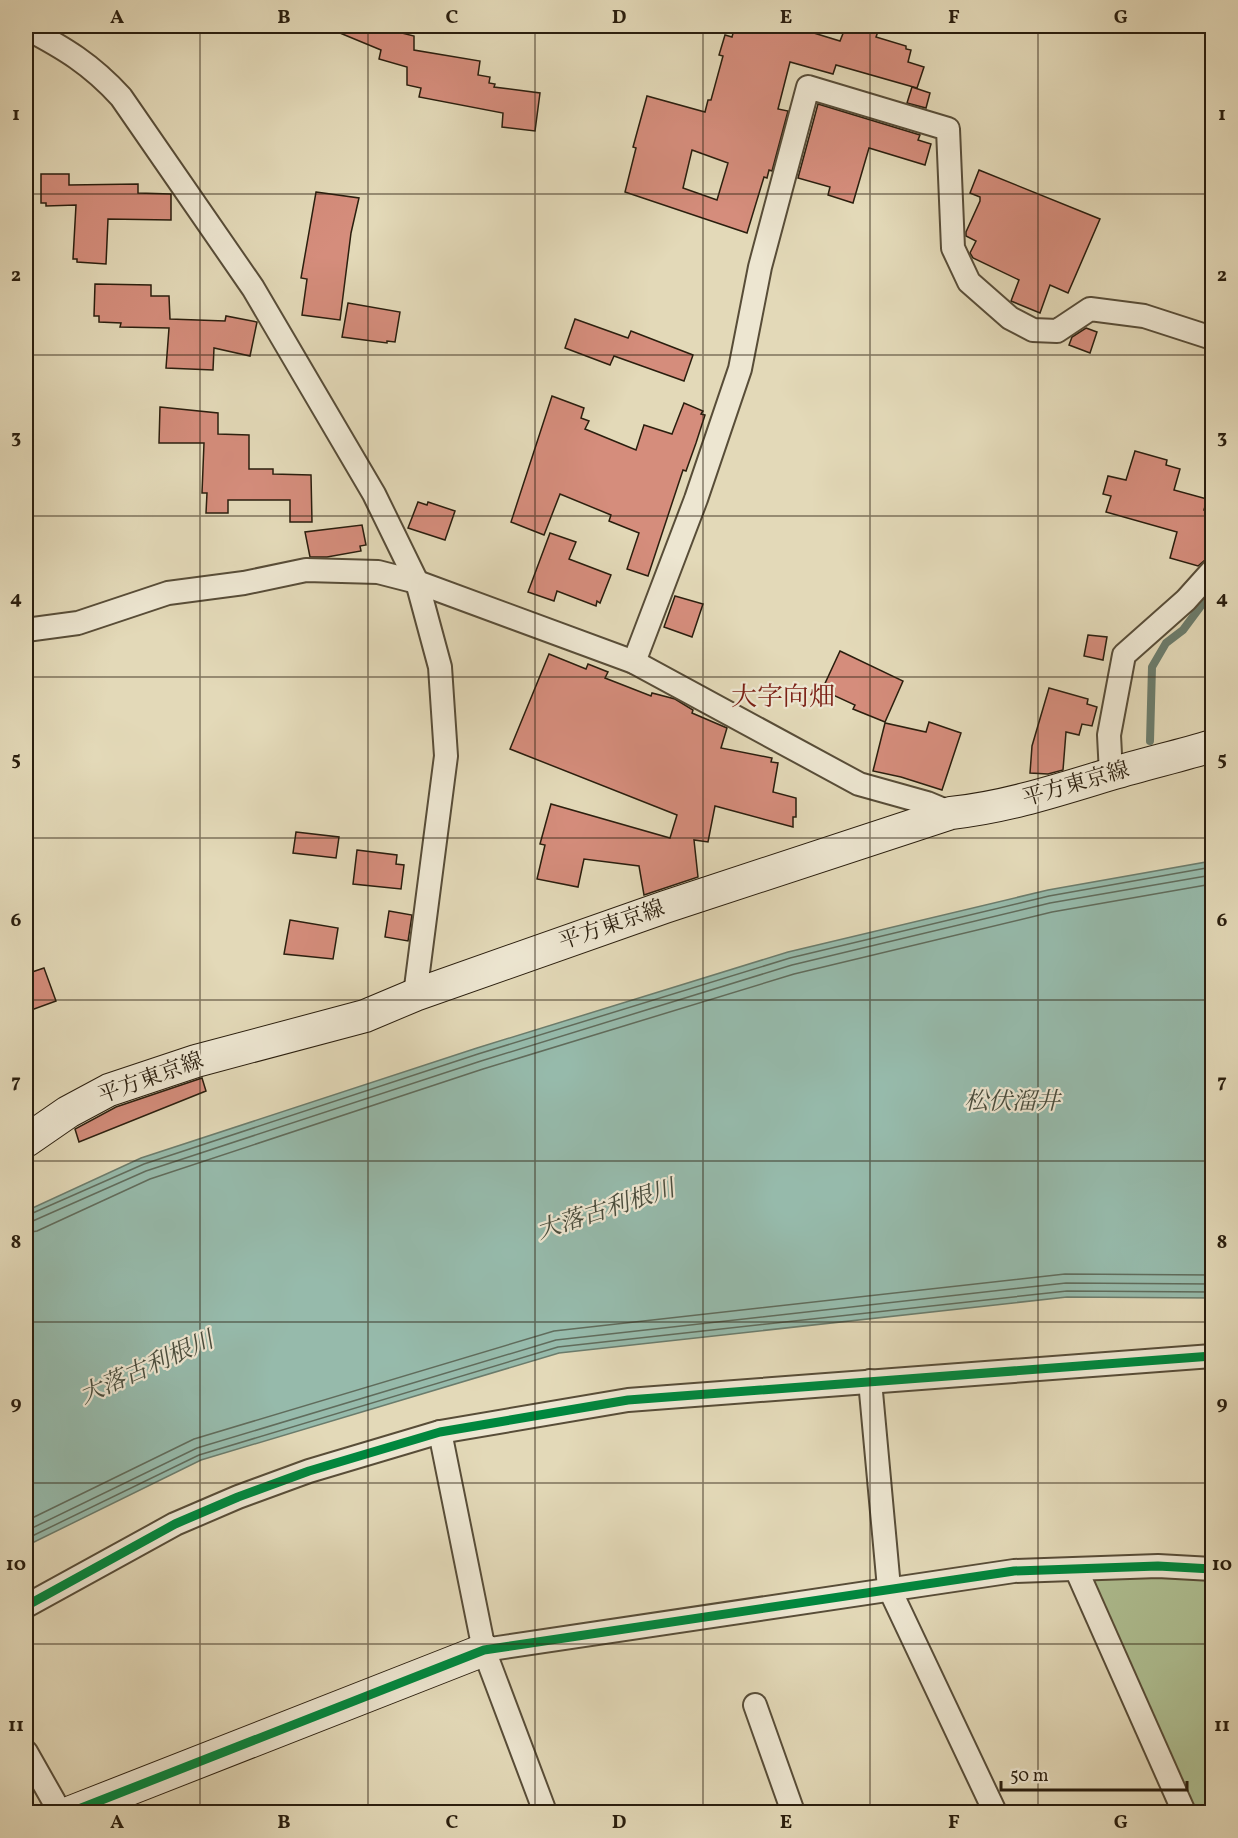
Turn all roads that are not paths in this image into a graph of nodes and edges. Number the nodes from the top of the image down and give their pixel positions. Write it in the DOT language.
graph roads {
  1 [pos="26,28"];
  2 [pos="1212,338"];
  3 [pos="1212,571"];
  4 [pos="417,582"];
  5 [pos="26,630"];
  6 [pos="634,662"];
  7 [pos="1212,746"];
  8 [pos="1111,774"];
  9 [pos="951,813"];
  10 [pos="415,995"];
  11 [pos="26,1141"];
  12 [pos="1212,1356"];
  13 [pos="870,1381"];
  14 [pos="441,1432"];
  15 [pos="1076,1569"];
  16 [pos="1212,1569"];
  17 [pos="889,1588"];
  18 [pos="26,1606"];
  19 [pos="484,1650"];
  20 [pos="755,1705"];
  21 [pos="26,1752"];
  22 [pos="60,1812"];
  23 [pos="71,1812"];
  24 [pos="545,1812"];
  25 [pos="793,1812"];
  26 [pos="995,1812"];
  27 [pos="1184,1812"];
  1 -- 4 [label="street"];
  2 -- 6 [label="street"];
  3 -- 8 [label="street"];
  4 -- 5 [label="street"];
  4 -- 6 [label="street"];
  4 -- 10 [label="street"];
  6 -- 9 [label="street"];
  7 -- 8 [label="main road, 平方東京線"];
  8 -- 9 [label="main road, 平方東京線"];
  9 -- 10 [label="main road, 平方東京線"];
  10 -- 11 [label="main road, 平方東京線"];
  12 -- 13 [label="street"];
  13 -- 14 [label="street"];
  13 -- 17 [label="street"];
  14 -- 18 [label="street"];
  14 -- 19 [label="street"];
  15 -- 16 [label="street"];
  15 -- 17 [label="street"];
  15 -- 27 [label="street"];
  17 -- 19 [label="street"];
  17 -- 26 [label="street"];
  19 -- 23 [label="main road"];
  19 -- 24 [label="street"];
  20 -- 25 [label="street"];
  21 -- 22 [label="street"];
}
